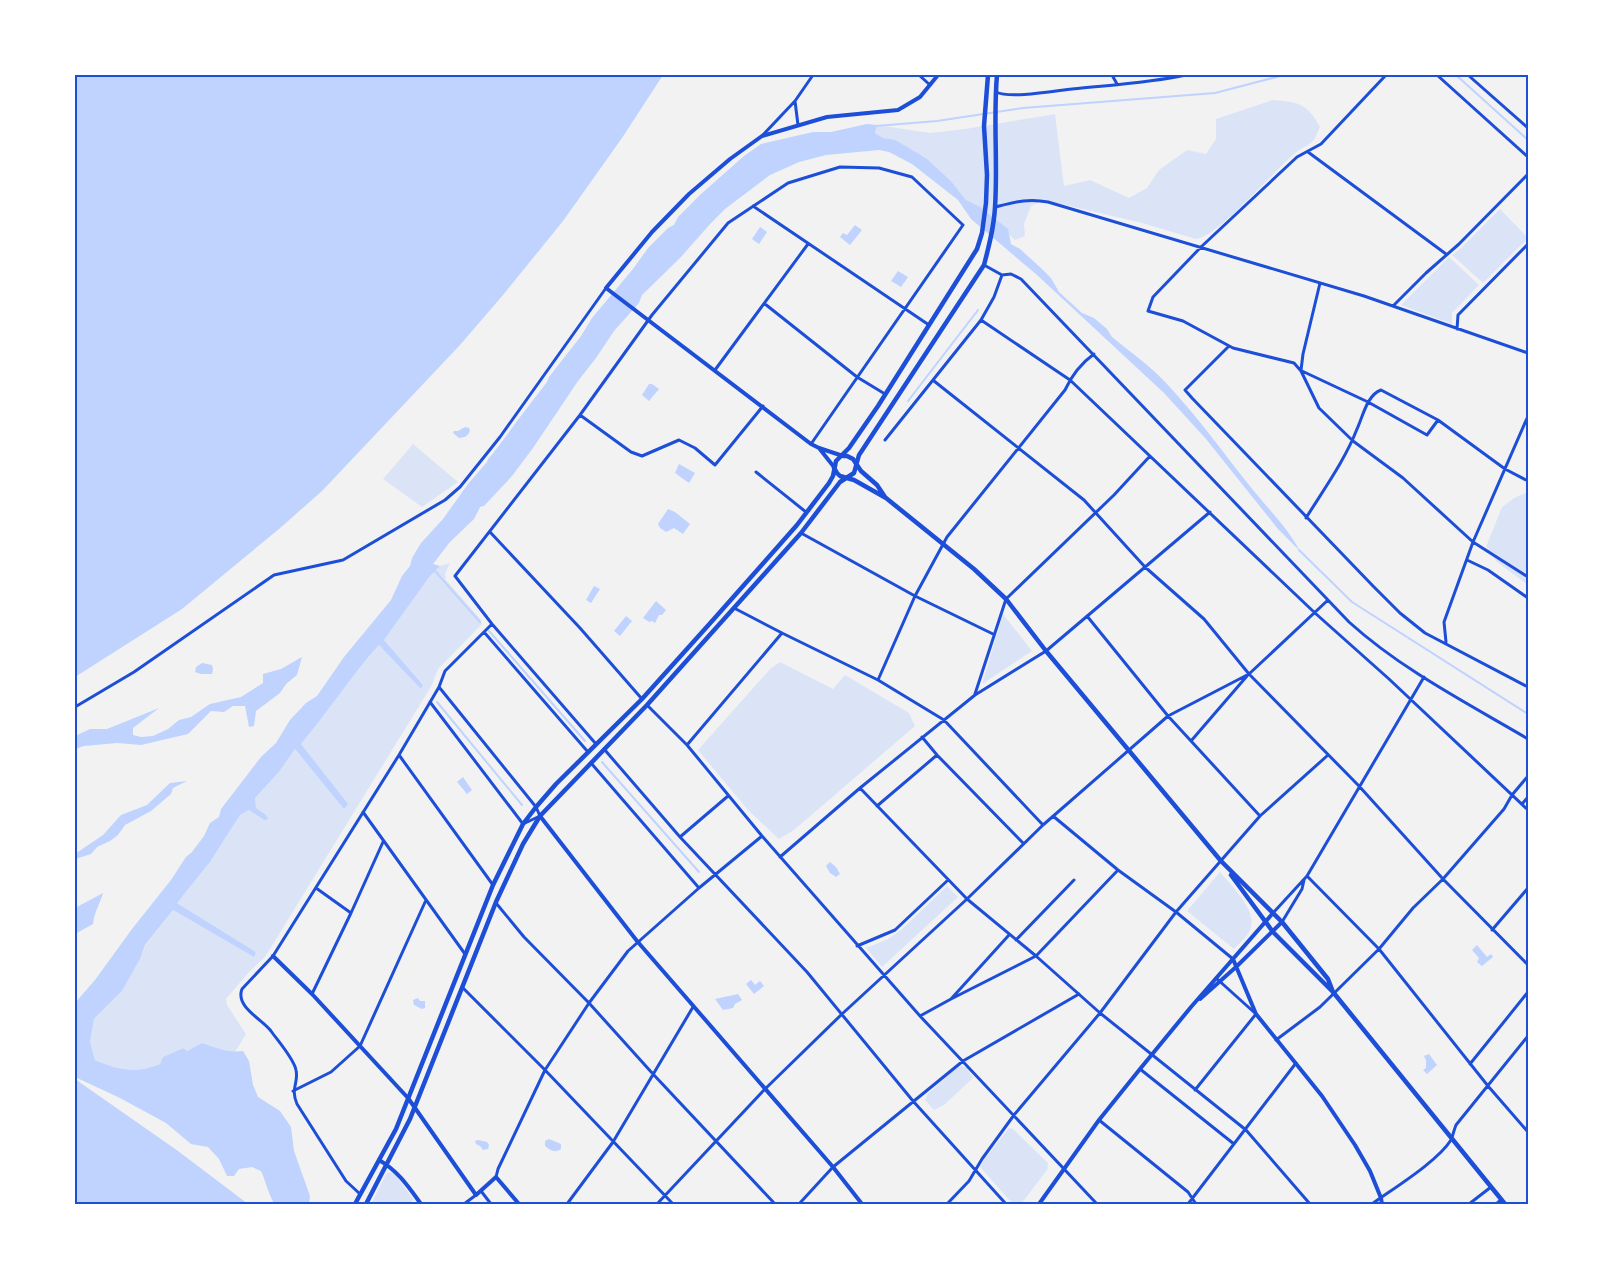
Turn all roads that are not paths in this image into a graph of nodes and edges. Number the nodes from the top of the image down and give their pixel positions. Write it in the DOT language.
graph roads {
  1 [pos="813,75"];
  2 [pos="919,75"];
  3 [pos="938,75"];
  4 [pos="988,75"];
  5 [pos="997,75"];
  6 [pos="1112,75"];
  7 [pos="1186,75"];
  8 [pos="1386,75"];
  9 [pos="1437,75"];
  10 [pos="1468,75"];
  11 [pos="1117,84"];
  12 [pos="930,85"];
  13 [pos="996,92"];
  14 [pos="795,101"];
  15 [pos="798,125"];
  16 [pos="1528,128"];
  17 [pos="762,136"];
  18 [pos="1308,152"];
  19 [pos="1528,157"];
  20 [pos="1528,174"];
  21 [pos="753,206"];
  22 [pos="995,208"];
  23 [pos="808,244"];
  24 [pos="1528,244"];
  25 [pos="1201,247"];
  26 [pos="1446,254"];
  27 [pos="984,265"];
  28 [pos="1002,275"];
  29 [pos="1320,283"];
  30 [pos="606,288"];
  31 [pos="765,304"];
  32 [pos="1393,306"];
  33 [pos="905,310"];
  34 [pos="648,320"];
  35 [pos="981,320"];
  36 [pos="930,326"];
  37 [pos="1457,329"];
  38 [pos="1229,346"];
  39 [pos="1528,353"];
  40 [pos="1094,354"];
  41 [pos="715,370"];
  42 [pos="1301,370"];
  43 [pos="857,377"];
  44 [pos="1070,380"];
  45 [pos="934,381"];
  46 [pos="885,394"];
  47 [pos="1368,402"];
  48 [pos="763,406"];
  49 [pos="580,415"];
  50 [pos="1528,416"];
  51 [pos="1438,420"];
  52 [pos="884,440"];
  53 [pos="1353,441"];
  54 [pos="811,444"];
  55 [pos="1019,447"];
  56 [pos="819,448"];
  57 [pos="843,456"];
  58 [pos="1150,456"];
  59 [pos="856,465"];
  60 [pos="834,467"];
  61 [pos="1505,470"];
  62 [pos="756,472"];
  63 [pos="846,477"];
  64 [pos="1528,481"];
  65 [pos="886,498"];
  66 [pos="806,512"];
  67 [pos="1096,512"];
  68 [pos="1210,512"];
  69 [pos="1306,518"];
  70 [pos="490,532"];
  71 [pos="801,533"];
  72 [pos="1473,542"];
  73 [pos="943,544"];
  74 [pos="1467,560"];
  75 [pos="1145,567"];
  76 [pos="1528,577"];
  77 [pos="915,596"];
  78 [pos="1528,598"];
  79 [pos="1006,599"];
  80 [pos="1328,600"];
  81 [pos="734,608"];
  82 [pos="1315,613"];
  83 [pos="1087,616"];
  84 [pos="492,624"];
  85 [pos="484,632"];
  86 [pos="782,633"];
  87 [pos="993,634"];
  88 [pos="1446,642"];
  89 [pos="1046,651"];
  90 [pos="1250,674"];
  91 [pos="1424,677"];
  92 [pos="878,680"];
  93 [pos="439,687"];
  94 [pos="1528,687"];
  95 [pos="975,695"];
  96 [pos="642,699"];
  97 [pos="1411,701"];
  98 [pos="430,702"];
  99 [pos="647,705"];
  100 [pos="75,707"];
  101 [pos="1168,716"];
  102 [pos="944,720"];
  103 [pos="922,737"];
  104 [pos="1528,739"];
  105 [pos="1190,741"];
  106 [pos="596,744"];
  107 [pos="687,745"];
  108 [pos="604,749"];
  109 [pos="1128,750"];
  110 [pos="588,752"];
  111 [pos="1328,754"];
  112 [pos="399,755"];
  113 [pos="937,755"];
  114 [pos="591,762"];
  115 [pos="1528,776"];
  116 [pos="1359,786"];
  117 [pos="860,788"];
  118 [pos="1512,795"];
  119 [pos="728,796"];
  120 [pos="1528,797"];
  121 [pos="1522,804"];
  122 [pos="877,806"];
  123 [pos="536,807"];
  124 [pos="1528,810"];
  125 [pos="363,812"];
  126 [pos="540,816"];
  127 [pos="1053,816"];
  128 [pos="1260,816"];
  129 [pos="523,824"];
  130 [pos="1043,825"];
  131 [pos="762,836"];
  132 [pos="680,837"];
  133 [pos="383,842"];
  134 [pos="1023,843"];
  135 [pos="780,857"];
  136 [pos="1222,863"];
  137 [pos="1118,870"];
  138 [pos="715,874"];
  139 [pos="1306,877"];
  140 [pos="1443,879"];
  141 [pos="948,880"];
  142 [pos="1074,880"];
  143 [pos="493,885"];
  144 [pos="316,888"];
  145 [pos="699,888"];
  146 [pos="1528,888"];
  147 [pos="967,899"];
  148 [pos="426,900"];
  149 [pos="496,902"];
  150 [pos="1176,912"];
  151 [pos="1273,912"];
  152 [pos="351,913"];
  153 [pos="1264,920"];
  154 [pos="1282,922"];
  155 [pos="1492,930"];
  156 [pos="1273,932"];
  157 [pos="1009,935"];
  158 [pos="1016,940"];
  159 [pos="637,941"];
  160 [pos="857,946"];
  161 [pos="1379,949"];
  162 [pos="466,954"];
  163 [pos="273,956"];
  164 [pos="1036,956"];
  165 [pos="1233,958"];
  166 [pos="1528,965"];
  167 [pos="1236,967"];
  168 [pos="884,976"];
  169 [pos="1216,978"];
  170 [pos="1220,982"];
  171 [pos="462,988"];
  172 [pos="1334,992"];
  173 [pos="1528,992"];
  174 [pos="312,994"];
  175 [pos="1079,994"];
  176 [pos="951,999"];
  177 [pos="589,1003"];
  178 [pos="693,1007"];
  179 [pos="1191,1007"];
  180 [pos="1100,1013"];
  181 [pos="842,1014"];
  182 [pos="1256,1014"];
  183 [pos="920,1016"];
  184 [pos="1528,1036"];
  185 [pos="1276,1040"];
  186 [pos="360,1046"];
  187 [pos="1152,1054"];
  188 [pos="963,1062"];
  189 [pos="1296,1063"];
  190 [pos="1470,1064"];
  191 [pos="1140,1069"];
  192 [pos="545,1070"];
  193 [pos="653,1074"];
  194 [pos="1488,1086"];
  195 [pos="764,1090"];
  196 [pos="1195,1090"];
  197 [pos="293,1091"];
  198 [pos="408,1098"];
  199 [pos="914,1101"];
  200 [pos="415,1108"];
  201 [pos="1014,1115"];
  202 [pos="1099,1120"];
  203 [pos="1246,1130"];
  204 [pos="1528,1132"];
  205 [pos="1451,1139"];
  206 [pos="715,1141"];
  207 [pos="613,1142"];
  208 [pos="1234,1144"];
  209 [pos="379,1160"];
  210 [pos="387,1165"];
  211 [pos="833,1168"];
  212 [pos="1064,1170"];
  213 [pos="975,1171"];
  214 [pos="496,1177"];
  215 [pos="1491,1186"];
  216 [pos="481,1191"];
  217 [pos="360,1194"];
  218 [pos="476,1195"];
  219 [pos="665,1195"];
  220 [pos="1193,1198"];
  221 [pos="1381,1198"];
  222 [pos="1503,1202"];
  223 [pos="355,1204"];
  224 [pos="366,1204"];
  225 [pos="421,1204"];
  226 [pos="464,1204"];
  227 [pos="491,1204"];
  228 [pos="519,1204"];
  229 [pos="568,1204"];
  230 [pos="657,1204"];
  231 [pos="673,1204"];
  232 [pos="775,1204"];
  233 [pos="799,1204"];
  234 [pos="862,1204"];
  235 [pos="947,1204"];
  236 [pos="1006,1204"];
  237 [pos="1039,1204"];
  238 [pos="1097,1204"];
  239 [pos="1188,1204"];
  240 [pos="1196,1204"];
  241 [pos="1310,1204"];
  242 [pos="1372,1204"];
  243 [pos="1382,1204"];
  244 [pos="1470,1204"];
  245 [pos="1496,1204"];
  1 -- 14 [label="street"];
  2 -- 12 [label="street"];
  3 -- 12 [label="street"];
  4 -- 36 [label="main road"];
  5 -- 13 [label="main road"];
  6 -- 11 [label="street"];
  7 -- 11 [label="street"];
  8 -- 18 [label="street"];
  9 -- 19 [label="street"];
  10 -- 16 [label="street"];
  11 -- 13 [label="street"];
  12 -- 15 [label="street"];
  13 -- 22 [label="main road"];
  14 -- 15 [label="street"];
  14 -- 17 [label="street"];
  15 -- 17 [label="street"];
  17 -- 30 [label="street"];
  18 -- 25 [label="street"];
  18 -- 26 [label="street"];
  20 -- 26 [label="street"];
  21 -- 23 [label="street"];
  21 -- 33 [label="street"];
  21 -- 34 [label="street"];
  22 -- 25 [label="street"];
  22 -- 27 [label="main road"];
  23 -- 31 [label="street"];
  23 -- 33 [label="street"];
  24 -- 37 [label="street"];
  25 -- 29 [label="street"];
  25 -- 38 [label="street"];
  26 -- 32 [label="street"];
  27 -- 28 [label="street"];
  27 -- 59 [label="main road"];
  28 -- 35 [label="street"];
  28 -- 40 [label="street"];
  29 -- 32 [label="street"];
  29 -- 42 [label="street"];
  30 -- 34 [label="street"];
  30 -- 100 [label="street"];
  31 -- 41 [label="street"];
  31 -- 43 [label="street"];
  32 -- 37 [label="street"];
  33 -- 36 [label="street"];
  33 -- 43 [label="street"];
  34 -- 41 [label="street"];
  34 -- 49 [label="street"];
  35 -- 44 [label="street"];
  35 -- 45 [label="street"];
  36 -- 46 [label="main road"];
  37 -- 39 [label="street"];
  38 -- 42 [label="street"];
  38 -- 69 [label="street"];
  40 -- 44 [label="street"];
  40 -- 80 [label="street"];
  41 -- 48 [label="street"];
  42 -- 47 [label="street"];
  42 -- 53 [label="street"];
  43 -- 46 [label="street"];
  43 -- 54 [label="street"];
  44 -- 55 [label="street"];
  44 -- 58 [label="street"];
  45 -- 52 [label="street"];
  45 -- 55 [label="street"];
  46 -- 57 [label="main road"];
  47 -- 51 [label="street"];
  47 -- 51 [label="street"];
  47 -- 53 [label="street"];
  48 -- 49 [label="street"];
  48 -- 54 [label="street"];
  49 -- 70 [label="street"];
  50 -- 61 [label="street"];
  51 -- 61 [label="street"];
  53 -- 69 [label="street"];
  53 -- 72 [label="street"];
  54 -- 56 [label="street"];
  55 -- 67 [label="street"];
  55 -- 73 [label="street"];
  56 -- 57 [label="street"];
  56 -- 60 [label="street"];
  57 -- 59 [label="main road"];
  57 -- 60 [label="main road"];
  58 -- 67 [label="street"];
  58 -- 68 [label="street"];
  59 -- 63 [label="main road"];
  59 -- 65 [label="main road"];
  60 -- 63 [label="main road"];
  60 -- 66 [label="main road"];
  61 -- 64 [label="street"];
  61 -- 72 [label="street"];
  62 -- 66 [label="street"];
  63 -- 65 [label="main road"];
  63 -- 71 [label="main road"];
  65 -- 73 [label="main road"];
  66 -- 96 [label="main road"];
  67 -- 75 [label="street"];
  67 -- 79 [label="street"];
  68 -- 75 [label="street"];
  68 -- 82 [label="street"];
  69 -- 88 [label="street"];
  70 -- 84 [label="street"];
  70 -- 96 [label="street"];
  71 -- 77 [label="street"];
  71 -- 81 [label="main road"];
  72 -- 74 [label="street"];
  72 -- 76 [label="street"];
  73 -- 77 [label="street"];
  73 -- 79 [label="main road"];
  74 -- 78 [label="street"];
  74 -- 88 [label="street"];
  75 -- 83 [label="street"];
  75 -- 90 [label="street"];
  77 -- 87 [label="street"];
  77 -- 92 [label="street"];
  79 -- 87 [label="street"];
  79 -- 89 [label="main road"];
  80 -- 82 [label="street"];
  80 -- 91 [label="street"];
  81 -- 86 [label="street"];
  81 -- 99 [label="main road"];
  82 -- 90 [label="street"];
  82 -- 97 [label="street"];
  83 -- 89 [label="street"];
  83 -- 101 [label="street"];
  84 -- 85 [label="street"];
  84 -- 106 [label="street"];
  85 -- 93 [label="street"];
  85 -- 110 [label="street"];
  86 -- 92 [label="street"];
  86 -- 107 [label="street"];
  87 -- 95 [label="street"];
  88 -- 94 [label="street"];
  89 -- 95 [label="street"];
  89 -- 109 [label="main road"];
  90 -- 101 [label="street"];
  90 -- 105 [label="street"];
  90 -- 111 [label="street"];
  91 -- 97 [label="street"];
  91 -- 104 [label="street"];
  92 -- 102 [label="street"];
  93 -- 98 [label="street"];
  93 -- 123 [label="street"];
  95 -- 102 [label="street"];
  96 -- 106 [label="main road"];
  97 -- 116 [label="street"];
  97 -- 118 [label="street"];
  98 -- 112 [label="street"];
  98 -- 129 [label="street"];
  99 -- 107 [label="street"];
  99 -- 108 [label="main road"];
  101 -- 105 [label="street"];
  101 -- 109 [label="street"];
  102 -- 103 [label="street"];
  102 -- 130 [label="street"];
  103 -- 113 [label="street"];
  103 -- 117 [label="street"];
  105 -- 128 [label="street"];
  106 -- 110 [label="main road"];
  107 -- 119 [label="street"];
  108 -- 114 [label="main road"];
  108 -- 132 [label="street"];
  109 -- 127 [label="street"];
  109 -- 136 [label="main road"];
  110 -- 123 [label="main road"];
  111 -- 116 [label="street"];
  111 -- 128 [label="street"];
  112 -- 125 [label="street"];
  112 -- 143 [label="street"];
  113 -- 122 [label="street"];
  113 -- 134 [label="street"];
  114 -- 126 [label="main road"];
  114 -- 145 [label="street"];
  115 -- 118 [label="street"];
  116 -- 139 [label="street"];
  116 -- 140 [label="street"];
  117 -- 122 [label="street"];
  117 -- 135 [label="street"];
  118 -- 121 [label="street"];
  118 -- 140 [label="street"];
  119 -- 131 [label="street"];
  119 -- 132 [label="street"];
  120 -- 121 [label="street"];
  121 -- 124 [label="street"];
  122 -- 141 [label="street"];
  123 -- 126 [label="street"];
  123 -- 129 [label="main road"];
  125 -- 133 [label="street"];
  125 -- 144 [label="street"];
  126 -- 129 [label="street"];
  126 -- 149 [label="main road"];
  126 -- 159 [label="street"];
  127 -- 130 [label="street"];
  127 -- 137 [label="street"];
  128 -- 136 [label="street"];
  129 -- 143 [label="main road"];
  130 -- 134 [label="street"];
  131 -- 135 [label="street"];
  131 -- 138 [label="street"];
  132 -- 138 [label="street"];
  133 -- 148 [label="street"];
  133 -- 152 [label="street"];
  134 -- 147 [label="street"];
  135 -- 160 [label="street"];
  136 -- 150 [label="street"];
  136 -- 151 [label="main road"];
  136 -- 153 [label="main road"];
  137 -- 150 [label="street"];
  137 -- 164 [label="street"];
  138 -- 145 [label="street"];
  138 -- 181 [label="street"];
  139 -- 151 [label="street"];
  139 -- 154 [label="street"];
  139 -- 161 [label="street"];
  140 -- 155 [label="street"];
  140 -- 161 [label="street"];
  141 -- 147 [label="street"];
  141 -- 160 [label="street"];
  142 -- 158 [label="street"];
  143 -- 162 [label="main road"];
  144 -- 152 [label="street"];
  144 -- 163 [label="street"];
  145 -- 159 [label="street"];
  146 -- 155 [label="street"];
  147 -- 157 [label="street"];
  147 -- 168 [label="street"];
  148 -- 162 [label="street"];
  148 -- 186 [label="street"];
  149 -- 171 [label="main road"];
  149 -- 177 [label="street"];
  150 -- 165 [label="street"];
  150 -- 180 [label="street"];
  151 -- 153 [label="street"];
  151 -- 154 [label="main road"];
  152 -- 174 [label="street"];
  153 -- 156 [label="main road"];
  153 -- 165 [label="street"];
  154 -- 156 [label="street"];
  154 -- 172 [label="main road"];
  155 -- 166 [label="street"];
  156 -- 167 [label="street"];
  156 -- 172 [label="main road"];
  157 -- 158 [label="street"];
  157 -- 176 [label="street"];
  158 -- 164 [label="street"];
  159 -- 177 [label="street"];
  159 -- 178 [label="street"];
  160 -- 168 [label="street"];
  161 -- 172 [label="street"];
  161 -- 190 [label="street"];
  162 -- 198 [label="main road"];
  163 -- 174 [label="street"];
  163 -- 197 [label="street"];
  164 -- 175 [label="street"];
  164 -- 176 [label="street"];
  165 -- 167 [label="street"];
  165 -- 169 [label="street"];
  167 -- 170 [label="street"];
  167 -- 182 [label="street"];
  168 -- 181 [label="street"];
  168 -- 183 [label="street"];
  169 -- 170 [label="street"];
  169 -- 179 [label="street"];
  170 -- 179 [label="street"];
  170 -- 182 [label="street"];
  171 -- 192 [label="street"];
  171 -- 200 [label="main road"];
  172 -- 185 [label="street"];
  172 -- 205 [label="main road"];
  173 -- 190 [label="street"];
  174 -- 186 [label="street"];
  175 -- 180 [label="street"];
  175 -- 188 [label="street"];
  176 -- 183 [label="street"];
  177 -- 192 [label="street"];
  177 -- 193 [label="street"];
  178 -- 193 [label="street"];
  178 -- 195 [label="street"];
  179 -- 187 [label="street"];
  180 -- 187 [label="street"];
  180 -- 201 [label="street"];
  181 -- 195 [label="street"];
  181 -- 199 [label="street"];
  182 -- 185 [label="street"];
  182 -- 196 [label="street"];
  183 -- 188 [label="street"];
  184 -- 194 [label="street"];
  185 -- 189 [label="street"];
  186 -- 197 [label="street"];
  186 -- 198 [label="street"];
  187 -- 191 [label="street"];
  187 -- 196 [label="street"];
  188 -- 199 [label="street"];
  188 -- 201 [label="street"];
  189 -- 203 [label="street"];
  189 -- 221 [label="street"];
  190 -- 194 [label="street"];
  191 -- 202 [label="street"];
  191 -- 208 [label="street"];
  192 -- 207 [label="street"];
  192 -- 214 [label="street"];
  193 -- 206 [label="street"];
  193 -- 207 [label="street"];
  194 -- 204 [label="street"];
  194 -- 205 [label="street"];
  195 -- 206 [label="street"];
  195 -- 211 [label="street"];
  196 -- 203 [label="street"];
  197 -- 217 [label="street"];
  198 -- 200 [label="street"];
  198 -- 209 [label="main road"];
  199 -- 211 [label="street"];
  199 -- 213 [label="street"];
  200 -- 210 [label="main road"];
  200 -- 218 [label="street"];
  201 -- 212 [label="street"];
  201 -- 213 [label="street"];
  202 -- 212 [label="street"];
  202 -- 220 [label="street"];
  203 -- 208 [label="street"];
  203 -- 241 [label="street"];
  205 -- 215 [label="main road"];
  205 -- 221 [label="street"];
  206 -- 219 [label="street"];
  206 -- 232 [label="street"];
  207 -- 219 [label="street"];
  207 -- 229 [label="street"];
  208 -- 220 [label="street"];
  209 -- 210 [label="street"];
  209 -- 217 [label="main road"];
  210 -- 224 [label="main road"];
  210 -- 225 [label="street"];
  211 -- 233 [label="street"];
  211 -- 234 [label="street"];
  212 -- 237 [label="street"];
  212 -- 238 [label="street"];
  213 -- 235 [label="street"];
  213 -- 236 [label="street"];
  214 -- 216 [label="street"];
  214 -- 228 [label="street"];
  215 -- 222 [label="main road"];
  215 -- 244 [label="street"];
  216 -- 218 [label="street"];
  216 -- 227 [label="street"];
  217 -- 223 [label="main road"];
  218 -- 226 [label="street"];
  219 -- 230 [label="street"];
  219 -- 231 [label="street"];
  220 -- 239 [label="street"];
  220 -- 240 [label="street"];
  221 -- 242 [label="street"];
  221 -- 243 [label="street"];
  222 -- 245 [label="street"];
}
